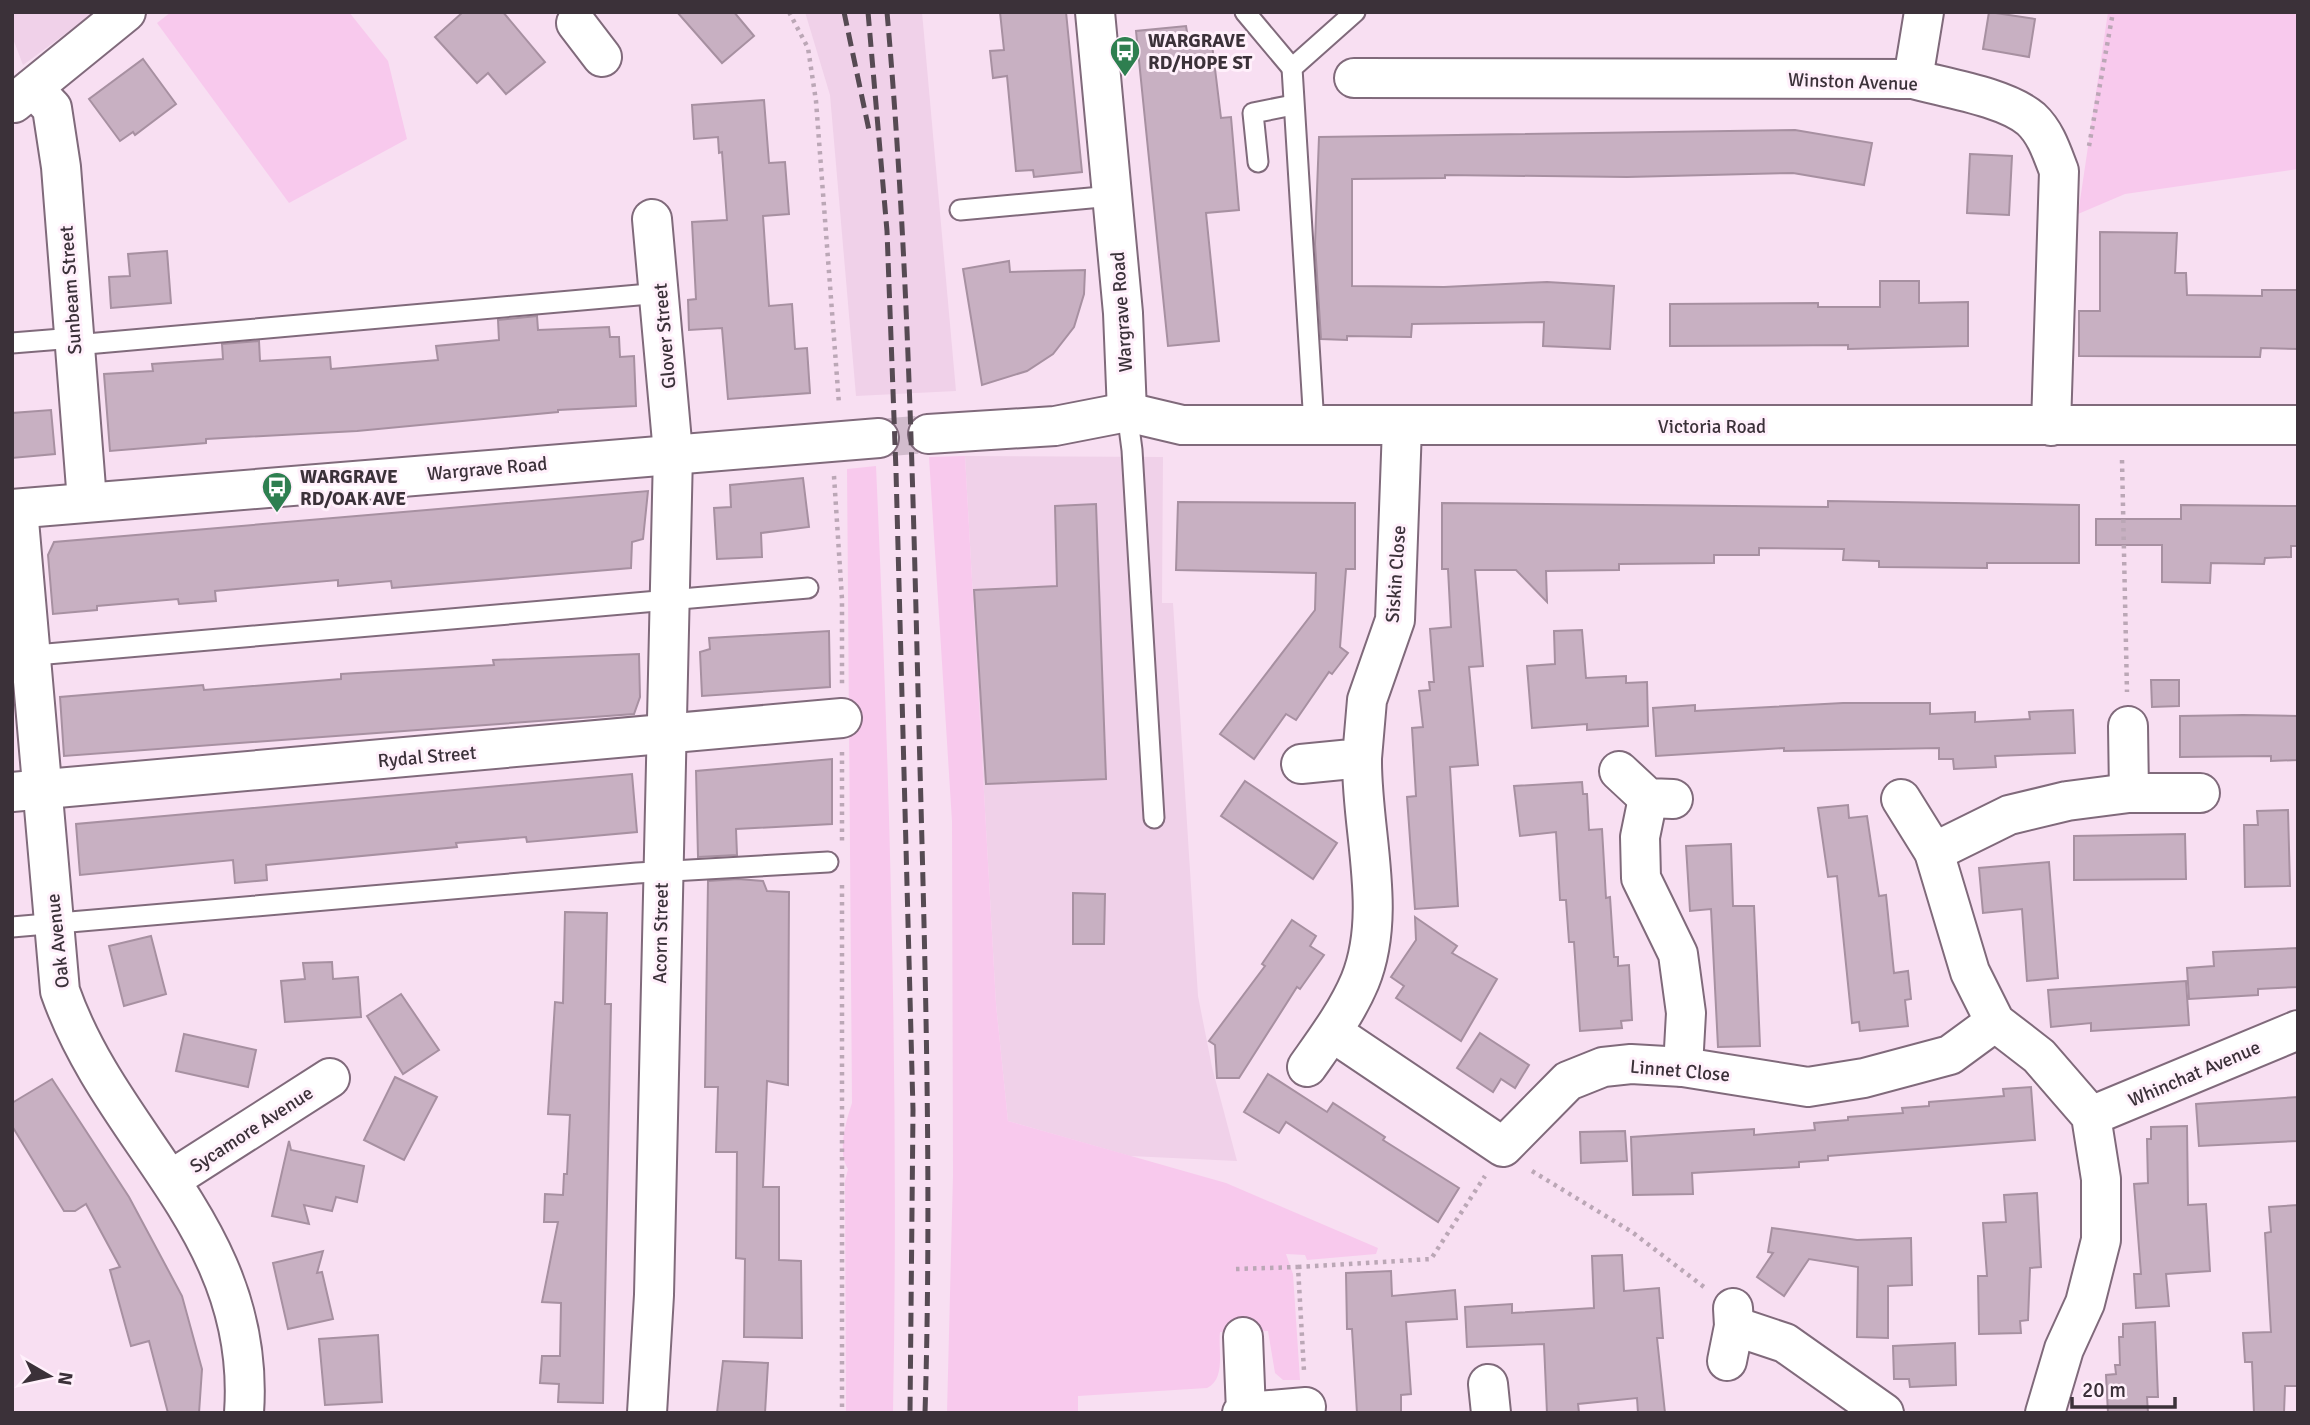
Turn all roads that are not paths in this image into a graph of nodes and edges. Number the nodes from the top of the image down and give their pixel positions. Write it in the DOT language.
graph roads {
  1 [pos="126,12"];
  2 [pos="1095,12"];
  3 [pos="1245,12"];
  4 [pos="1355,12"];
  5 [pos="1924,12"];
  6 [pos="576,16"];
  7 [pos="602,57"];
  8 [pos="1292,68"];
  9 [pos="1354,78"];
  10 [pos="1913,79"];
  11 [pos="23,96"];
  12 [pos="1293,105"];
  13 [pos="1258,162"];
  14 [pos="1112,196"];
  15 [pos="960,210"];
  16 [pos="652,219"];
  17 [pos="661,293"];
  18 [pos="74,341"];
  19 [pos="12,343"];
  20 [pos="1127,412"];
  21 [pos="1314,425"];
  22 [pos="2298,425"];
  23 [pos="2051,426"];
  24 [pos="1402,427"];
  25 [pos="928,434"];
  26 [pos="879,438"];
  27 [pos="673,453"];
  28 [pos="87,501"];
  29 [pos="15,509"];
  30 [pos="808,588"];
  31 [pos="671,600"];
  32 [pos="21,656"];
  33 [pos="842,718"];
  34 [pos="2127,726"];
  35 [pos="666,735"];
  36 [pos="1362,758"];
  37 [pos="1301,764"];
  38 [pos="1619,771"];
  39 [pos="27,791"];
  40 [pos="2129,793"];
  41 [pos="2200,793"];
  42 [pos="1901,799"];
  43 [pos="1154,818"];
  44 [pos="1934,852"];
  45 [pos="837,862"];
  46 [pos="661,871"];
  47 [pos="54,923"];
  48 [pos="12,927"];
  49 [pos="1995,1022"];
  50 [pos="2298,1030"];
  51 [pos="1332,1032"];
  52 [pos="1307,1067"];
  53 [pos="1683,1067"];
  54 [pos="330,1078"];
  55 [pos="2091,1116"];
  56 [pos="172,1179"];
  57 [pos="1732,1332"];
  58 [pos="1243,1336"];
  59 [pos="1305,1391"];
  60 [pos="244,1413"];
  61 [pos="647,1413"];
  62 [pos="1244,1413"];
  63 [pos="1884,1413"];
  64 [pos="2045,1413"];
  1 -- 11 [label="street"];
  2 -- 14 [label="street, Wargrave Road"];
  3 -- 8 [label="lane"];
  4 -- 8 [label="lane"];
  5 -- 10 [label="street"];
  6 -- 7 [label="street"];
  8 -- 12 [label="lane"];
  9 -- 10 [label="street, Winston Avenue"];
  10 -- 23 [label="street, Winston Avenue"];
  11 -- 18 [label="street, Sunbeam Street"];
  12 -- 13 [label="lane"];
  12 -- 21 [label="lane"];
  14 -- 15 [label="lane"];
  14 -- 20 [label="street, Wargrave Road"];
  16 -- 17 [label="street, Glover Street"];
  17 -- 18 [label="lane"];
  17 -- 27 [label="street, Glover Street"];
  18 -- 19 [label="lane"];
  18 -- 28 [label="street, Sunbeam Street"];
  20 -- 21 [label="street, Victoria Road"];
  20 -- 25 [label="street"];
  20 -- 43 [label="lane"];
  21 -- 24 [label="street, Victoria Road"];
  22 -- 23 [label="street, Victoria Road"];
  23 -- 24 [label="street, Victoria Road"];
  24 -- 36 [label="street, Siskin Close"];
  26 -- 27 [label="street, Wargrave Road"];
  27 -- 28 [label="street, Wargrave Road"];
  27 -- 31 [label="street, Acorn Street"];
  28 -- 29 [label="street, Wargrave Road"];
  29 -- 32 [label="street, Oak Avenue"];
  30 -- 31 [label="lane"];
  31 -- 32 [label="lane"];
  31 -- 35 [label="street, Acorn Street"];
  32 -- 39 [label="street, Oak Avenue"];
  33 -- 35 [label="street, Rydal Street"];
  34 -- 40 [label="street"];
  35 -- 39 [label="street, Rydal Street"];
  35 -- 46 [label="street, Acorn Street"];
  36 -- 37 [label="street"];
  36 -- 51 [label="street, Siskin Close"];
  38 -- 53 [label="street"];
  39 -- 47 [label="street, Oak Avenue"];
  40 -- 41 [label="street"];
  40 -- 44 [label="street"];
  42 -- 44 [label="street"];
  44 -- 49 [label="street"];
  45 -- 46 [label="lane"];
  46 -- 47 [label="lane"];
  46 -- 61 [label="street, Acorn Street"];
  47 -- 48 [label="lane"];
  47 -- 56 [label="street, Oak Avenue"];
  49 -- 53 [label="street, Linnet Close"];
  49 -- 55 [label="street"];
  50 -- 55 [label="street, Whinchat Avenue"];
  51 -- 52 [label="street"];
  51 -- 53 [label="street, Linnet Close"];
  54 -- 56 [label="street, Sycamore Avenue"];
  55 -- 64 [label="street"];
  56 -- 60 [label="street, Oak Avenue"];
  57 -- 63 [label="street"];
  58 -- 62 [label="street"];
  59 -- 62 [label="street"];
}
